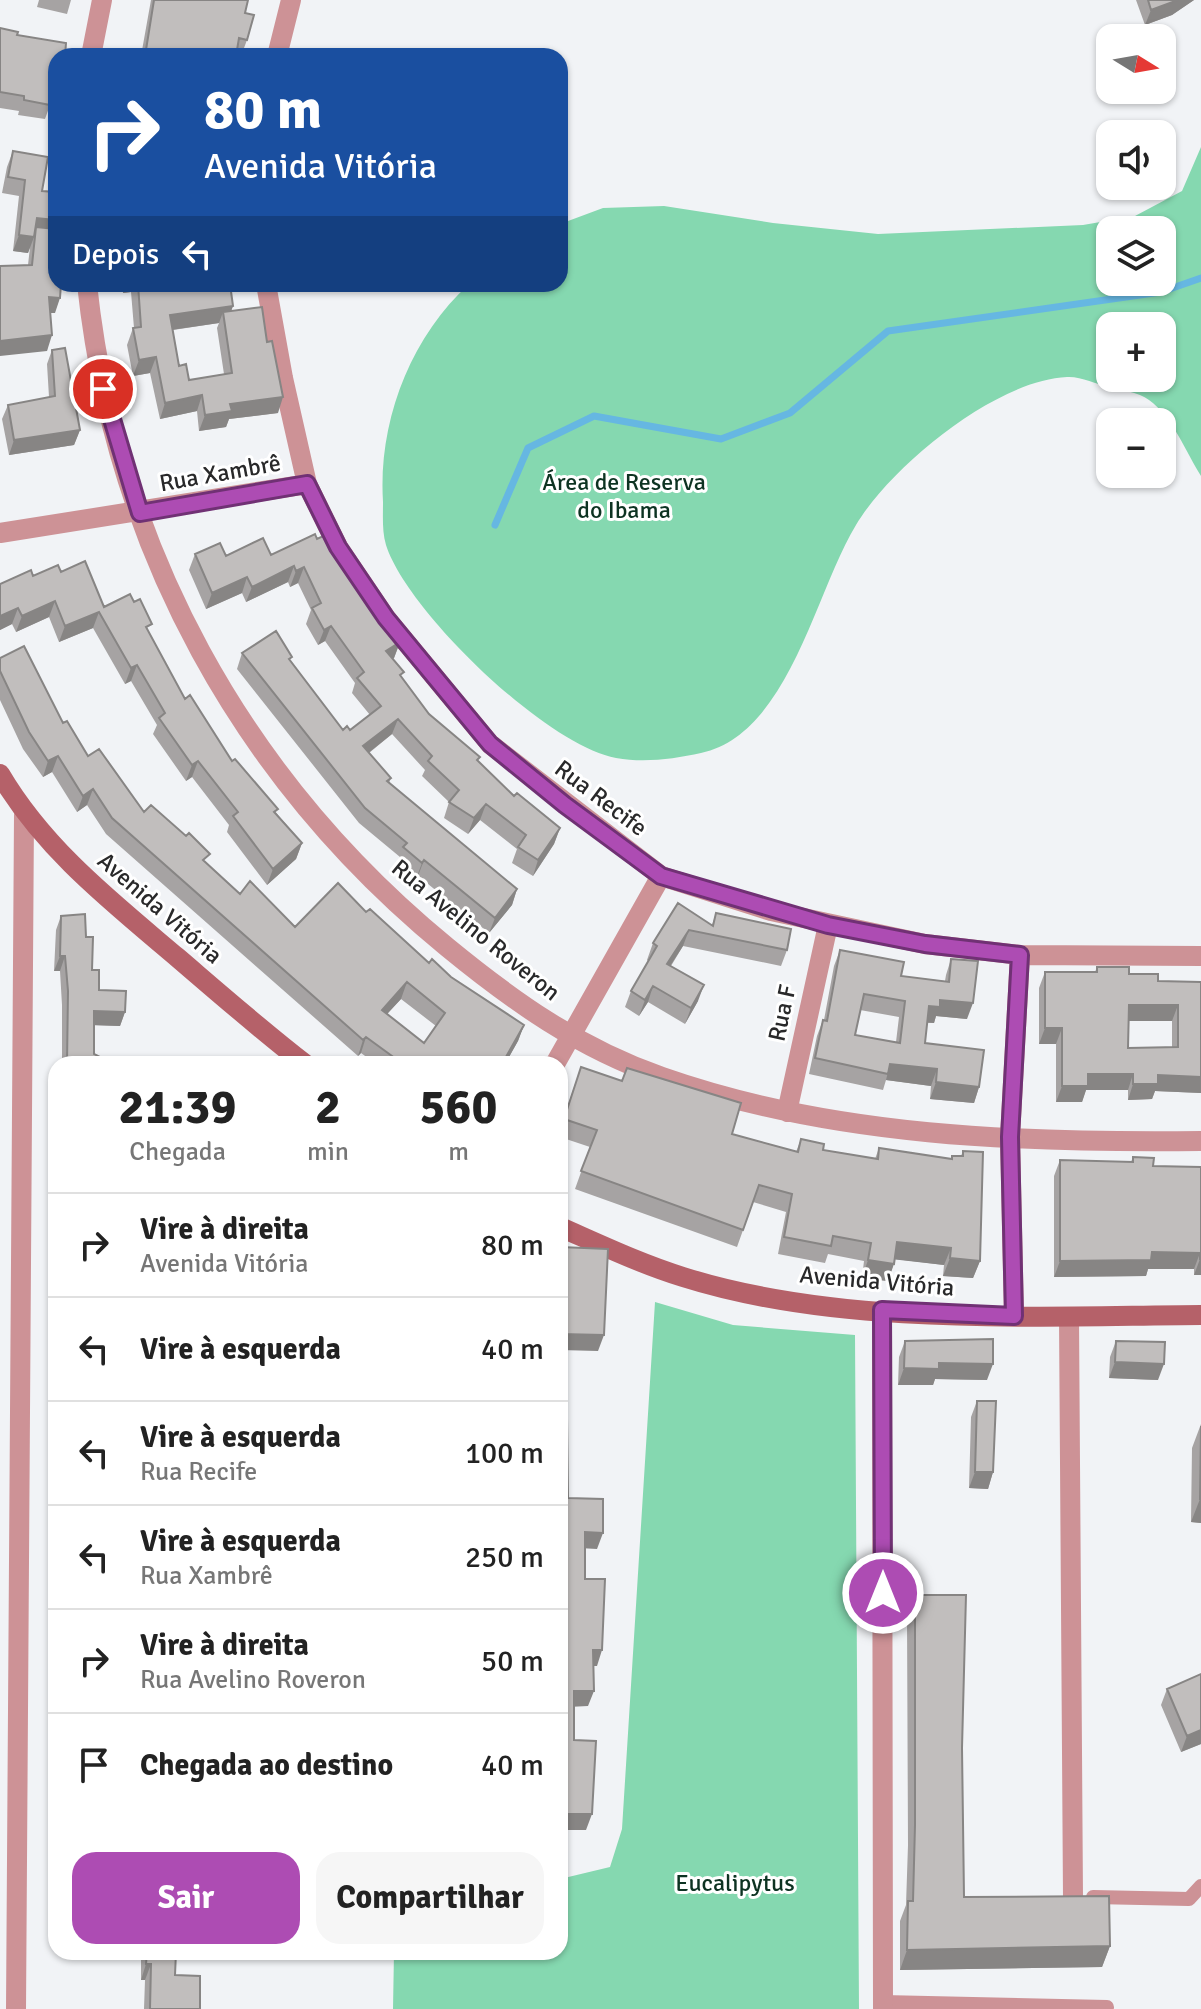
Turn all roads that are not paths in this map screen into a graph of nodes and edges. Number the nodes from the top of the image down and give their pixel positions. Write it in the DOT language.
graph roads {
  1 [pos="102,0"];
  2 [pos="291,0"];
  3 [pos="93,48"];
  4 [pos="279,48"];
  5 [pos="88,292"];
  6 [pos="267,292"];
  7 [pos="307,484"];
  8 [pos="140,513"];
  9 [pos="0,533"];
  10 [pos="0,774"];
  11 [pos="24,815"];
  12 [pos="661,876"];
  13 [pos="828,925"];
  14 [pos="1020,955"];
  15 [pos="1201,956"];
  16 [pos="569,1037"];
  17 [pos="293,1056"];
  18 [pos="559,1056"];
  19 [pos="787,1112"];
  20 [pos="1010,1137"];
  21 [pos="1201,1141"];
  22 [pos="568,1230"];
  23 [pos="882,1310"];
  24 [pos="1201,1315"];
  25 [pos="1014,1316"];
  26 [pos="1069,1317"];
  27 [pos="9,1385"];
  28 [pos="1201,1886"];
  29 [pos="1073,1897"];
  30 [pos="11,2002"];
  31 [pos="883,2006"];
  32 [pos="1107,2007"];
  1 -- 3 [label="street"];
  2 -- 4 [label="street"];
  5 -- 8 [label="street, Rua Avelino Roveron"];
  6 -- 7 [label="street, Rua Recife"];
  7 -- 8 [label="street, Rua Xambrê"];
  7 -- 12 [label="street, Rua Recife"];
  8 -- 9 [label="street, Rua Xambrê"];
  8 -- 16 [label="street, Rua Avelino Roveron"];
  10 -- 11 [label="street, Avenida Vitória"];
  11 -- 17 [label="street, Avenida Vitória"];
  11 -- 27 [label="street"];
  12 -- 13 [label="street, Rua Recife"];
  12 -- 16 [label="street"];
  13 -- 14 [label="street, Rua Recife"];
  13 -- 19 [label="street, Rua F"];
  14 -- 15 [label="street, Rua Recife"];
  14 -- 20 [label="street"];
  16 -- 18 [label="street"];
  16 -- 19 [label="street, Rua Avelino Roveron"];
  19 -- 20 [label="street, Rua Avelino Roveron"];
  20 -- 21 [label="street, Rua Avelino Roveron"];
  20 -- 25 [label="street"];
  22 -- 23 [label="street, Avenida Vitória"];
  23 -- 25 [label="street, Avenida Vitória"];
  23 -- 31 [label="street"];
  24 -- 26 [label="street, Avenida Vitória"];
  25 -- 26 [label="street, Avenida Vitória"];
  26 -- 29 [label="street"];
  27 -- 30 [label="street"];
  28 -- 29 [label="lane"];
  31 -- 32 [label="lane"];
}
